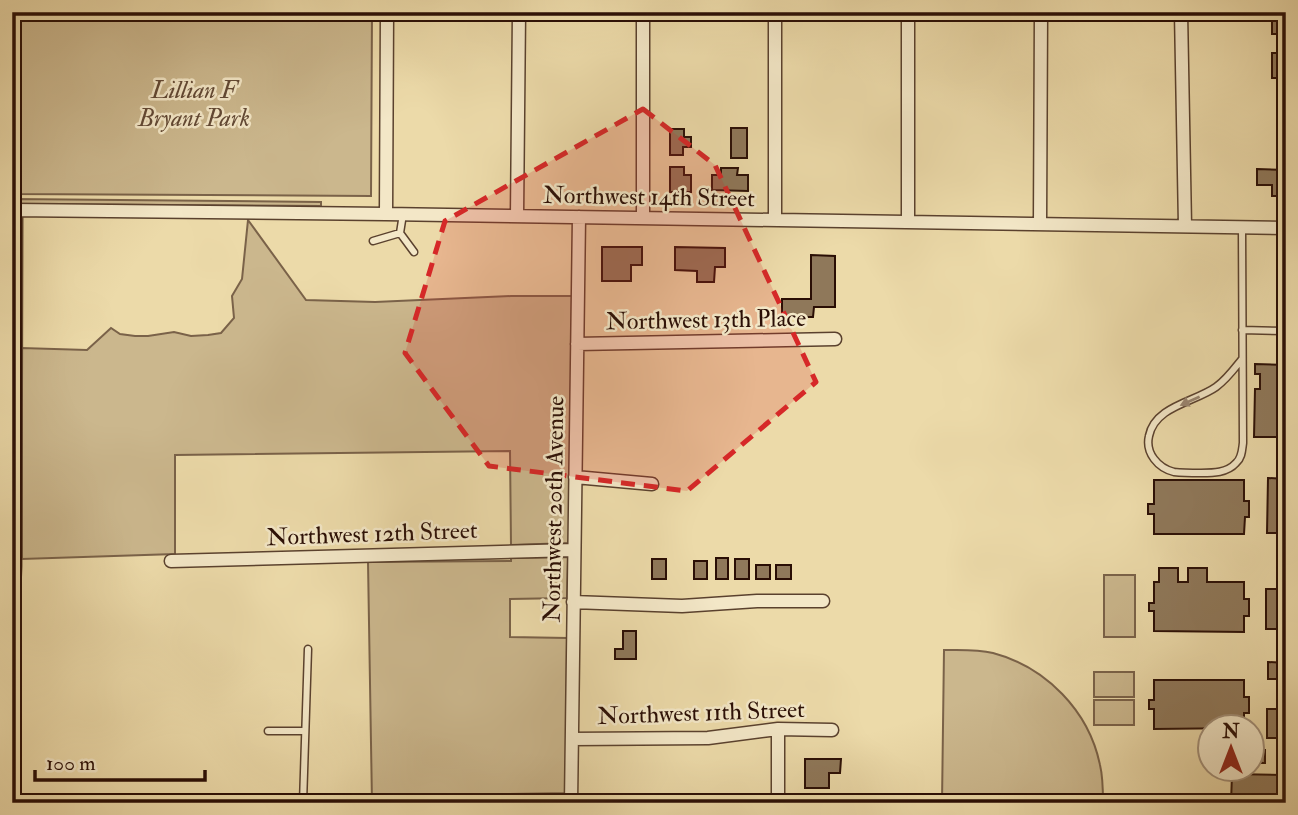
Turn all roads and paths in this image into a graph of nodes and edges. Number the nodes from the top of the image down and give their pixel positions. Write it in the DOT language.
graph roads {
  1 [pos="387,12"];
  2 [pos="519,12"];
  3 [pos="643,12"];
  4 [pos="775,12"];
  5 [pos="908,12"];
  6 [pos="1041,12"];
  7 [pos="1181,12"];
  8 [pos="14,210"];
  9 [pos="386,214"];
  10 [pos="402,214"];
  11 [pos="517,216"];
  12 [pos="579,217"];
  13 [pos="643,218"];
  14 [pos="775,220"];
  15 [pos="908,222"];
  16 [pos="1040,224"];
  17 [pos="1185,226"];
  18 [pos="1242,227"];
  19 [pos="1286,228"];
  20 [pos="400,233"];
  21 [pos="373,241"];
  22 [pos="414,252"];
  23 [pos="1242,330"];
  24 [pos="1286,331"];
  25 [pos="835,339"];
  26 [pos="577,344"];
  27 [pos="1242,359"];
  28 [pos="575,477"];
  29 [pos="652,484"];
  30 [pos="574,550"];
  31 [pos="171,561"];
  32 [pos="14,566"];
  33 [pos="823,601"];
  34 [pos="573,602"];
  35 [pos="12,632"];
  36 [pos="308,649"];
  37 [pos="778,729"];
  38 [pos="832,730"];
  39 [pos="268,731"];
  40 [pos="305,732"];
  41 [pos="572,739"];
  42 [pos="303,803"];
  43 [pos="571,803"];
  44 [pos="778,803"];
  1 -- 9 [label="street"];
  2 -- 11 [label="street"];
  3 -- 13 [label="street"];
  4 -- 14 [label="street"];
  5 -- 15 [label="street"];
  6 -- 16 [label="street"];
  7 -- 17 [label="street"];
  8 -- 9 [label="street, Northwest 14th Street"];
  8 -- 32 [label="street"];
  9 -- 10 [label="street, Northwest 14th Street"];
  10 -- 11 [label="street, Northwest 14th Street"];
  10 -- 20 [label="lane"];
  11 -- 12 [label="street, Northwest 14th Street"];
  12 -- 13 [label="street, Northwest 14th Street"];
  12 -- 26 [label="street, Northwest 20th Avenue"];
  13 -- 14 [label="street, Northwest 14th Street"];
  14 -- 15 [label="street, Northwest 14th Street"];
  15 -- 16 [label="street, Northwest 14th Street"];
  16 -- 17 [label="street, Northwest 14th Street"];
  17 -- 18 [label="street, Northwest 14th Street"];
  18 -- 19 [label="street, Northwest 14th Street"];
  18 -- 23 [label="lane"];
  20 -- 21 [label="lane"];
  20 -- 22 [label="lane"];
  23 -- 24 [label="lane"];
  23 -- 27 [label="lane"];
  25 -- 26 [label="street, Northwest 13th Place"];
  26 -- 28 [label="street, Northwest 20th Avenue"];
  27 -- 27 [label="lane, one-way"];
  28 -- 29 [label="street"];
  28 -- 30 [label="street, Northwest 20th Avenue"];
  30 -- 31 [label="street, Northwest 12th Street"];
  30 -- 34 [label="street, Northwest 20th Avenue"];
  32 -- 35 [label="street"];
  33 -- 34 [label="street"];
  34 -- 41 [label="street, Northwest 20th Avenue"];
  36 -- 40 [label="lane"];
  37 -- 38 [label="street, Northwest 11th Street"];
  37 -- 41 [label="street, Northwest 11th Street"];
  37 -- 44 [label="street"];
  39 -- 40 [label="lane"];
  40 -- 42 [label="lane"];
  41 -- 43 [label="street, Northwest 20th Avenue"];
}
